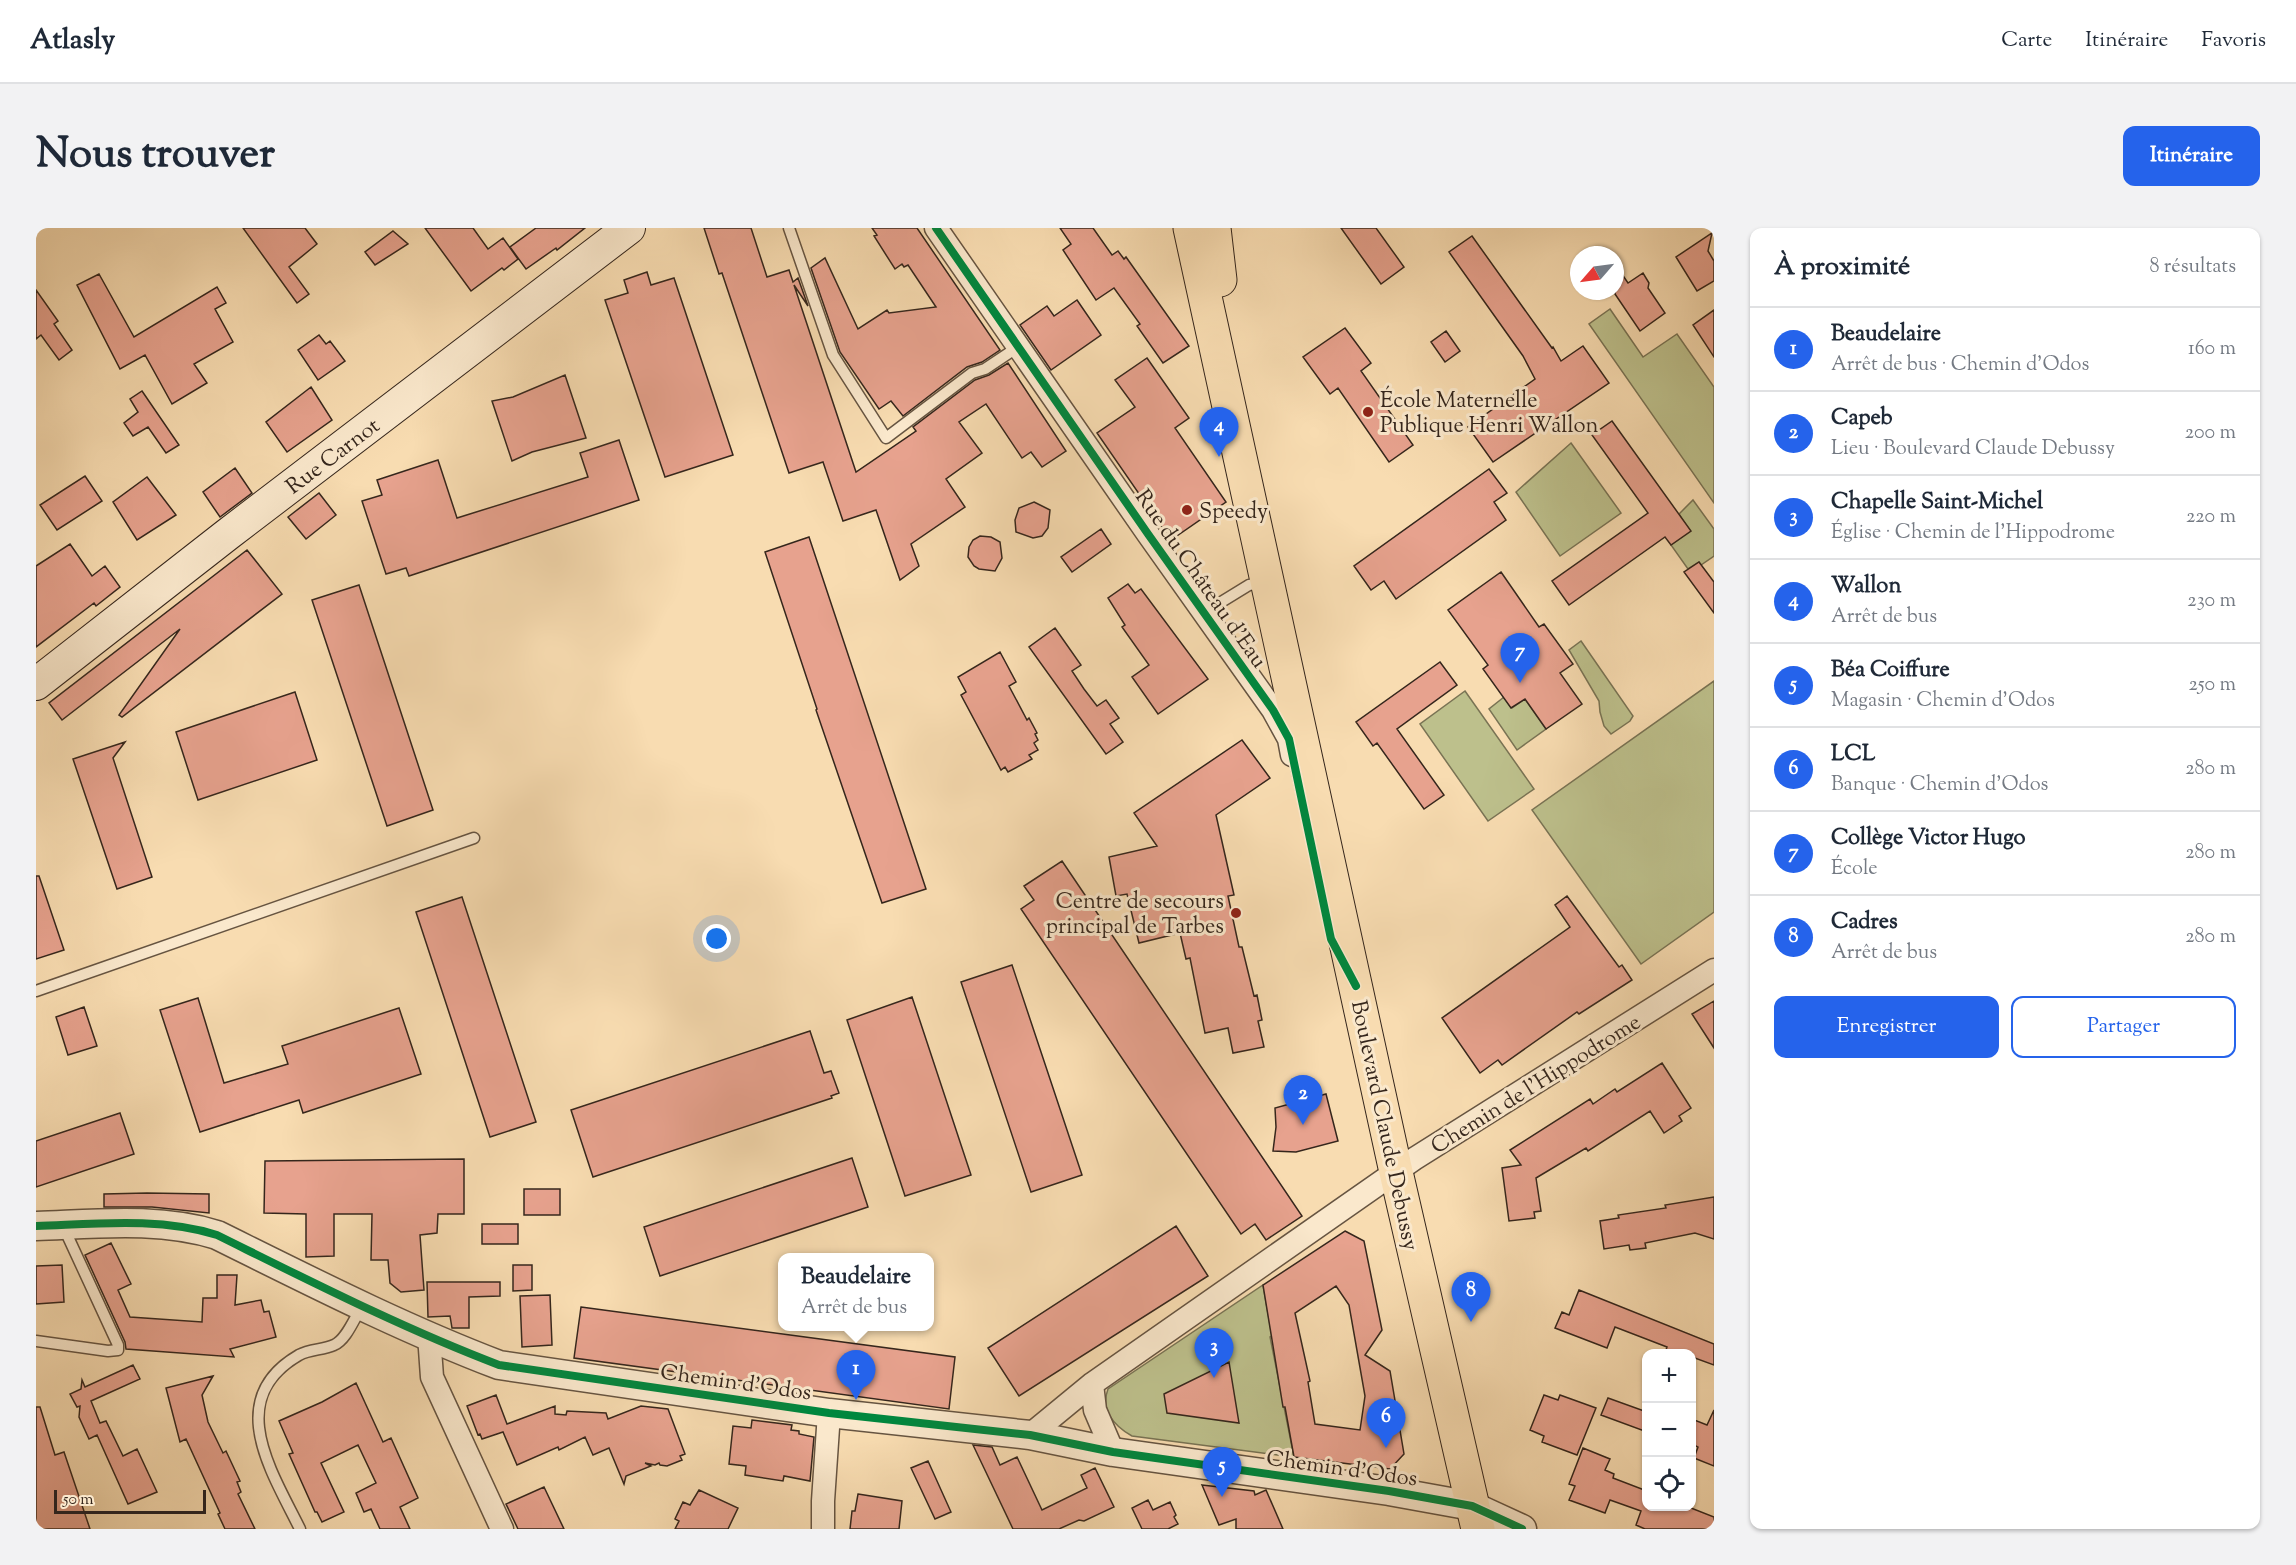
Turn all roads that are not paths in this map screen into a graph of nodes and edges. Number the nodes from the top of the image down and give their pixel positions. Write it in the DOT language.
graph roads {
  1 [pos="629,228"];
  2 [pos="789,228"];
  3 [pos="936,228"];
  4 [pos="1190,228"];
  5 [pos="1214,228"];
  6 [pos="1018,347"];
  7 [pos="1267,582"];
  8 [pos="1205,612"];
  9 [pos="36,684"];
  10 [pos="474,838"];
  11 [pos="1714,970"];
  12 [pos="1356,986"];
  13 [pos="36,991"];
  14 [pos="1405,1166"];
  15 [pos="49,1226"];
  16 [pos="361,1307"];
  17 [pos="429,1335"];
  18 [pos="36,1341"];
  19 [pos="1092,1384"];
  20 [pos="829,1413"];
  21 [pos="1030,1436"];
  22 [pos="1113,1452"];
  23 [pos="1493,1522"];
  24 [pos="300,1529"];
  25 [pos="502,1529"];
  26 [pos="824,1529"];
  1 -- 9 [label="main road, Rue Carnot"];
  2 -- 6 [label="lane"];
  3 -- 6 [label="street, Rue du Château d'Eau"];
  4 -- 7 [label="main road, Boulevard Claude Debussy"];
  5 -- 14 [label="main road, Boulevard Claude Debussy"];
  6 -- 8 [label="street, Rue du Château d'Eau"];
  7 -- 8 [label="lane"];
  7 -- 12 [label="main road, Boulevard Claude Debussy"];
  8 -- 12 [label="street, Rue du Château d'Eau"];
  10 -- 13 [label="lane"];
  11 -- 14 [label="street, Chemin de l'Hippodrome"];
  12 -- 14 [label="main road, Boulevard Claude Debussy"];
  14 -- 19 [label="street, Chemin de l'Hippodrome"];
  14 -- 23 [label="main road, Boulevard Claude Debussy"];
  15 -- 16 [label="street, Chemin d'Odos"];
  15 -- 18 [label="lane"];
  16 -- 17 [label="street, Chemin d'Odos"];
  16 -- 24 [label="lane"];
  17 -- 20 [label="street, Chemin d'Odos"];
  17 -- 25 [label="street"];
  19 -- 21 [label="street, Chemin de l'Hippodrome"];
  19 -- 22 [label="street"];
  20 -- 21 [label="street, Chemin d'Odos"];
  20 -- 26 [label="street"];
  21 -- 22 [label="street, Chemin d'Odos"];
  22 -- 23 [label="street, Chemin d'Odos"];
}
